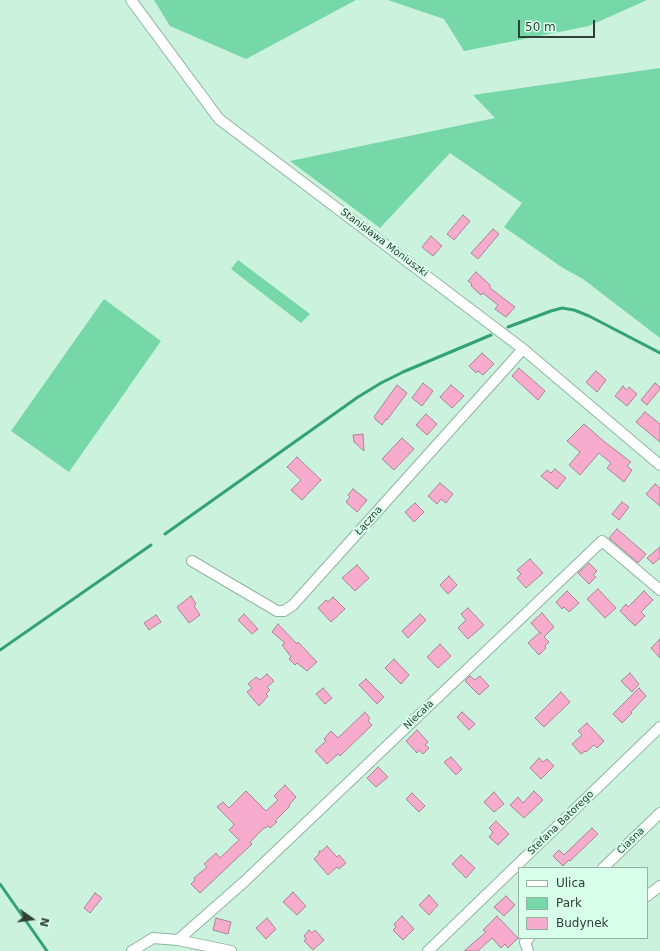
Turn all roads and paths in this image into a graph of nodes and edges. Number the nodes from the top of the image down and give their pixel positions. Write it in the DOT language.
graph roads {
  1 [pos="131,0"];
  2 [pos="524,349"];
  3 [pos="660,465"];
  4 [pos="192,561"];
  5 [pos="660,590"];
  6 [pos="660,727"];
  7 [pos="660,813"];
  8 [pos="603,867"];
  9 [pos="660,886"];
  10 [pos="648,895"];
  11 [pos="528,939"];
  12 [pos="178,940"];
  13 [pos="132,951"];
  14 [pos="231,951"];
  15 [pos="428,951"];
  16 [pos="528,951"];
  1 -- 2 [label="street, Stanisława Moniuszki"];
  2 -- 3 [label="street, Stanisława Moniuszki"];
  2 -- 4 [label="street, Łączna"];
  5 -- 12 [label="street, Niecała"];
  6 -- 15 [label="street, Stefana Batorego"];
  7 -- 8 [label="street, Ciasna"];
  9 -- 10 [label="street"];
  11 -- 16 [label="street"];
  12 -- 13 [label="street"];
  12 -- 14 [label="street"];
}
